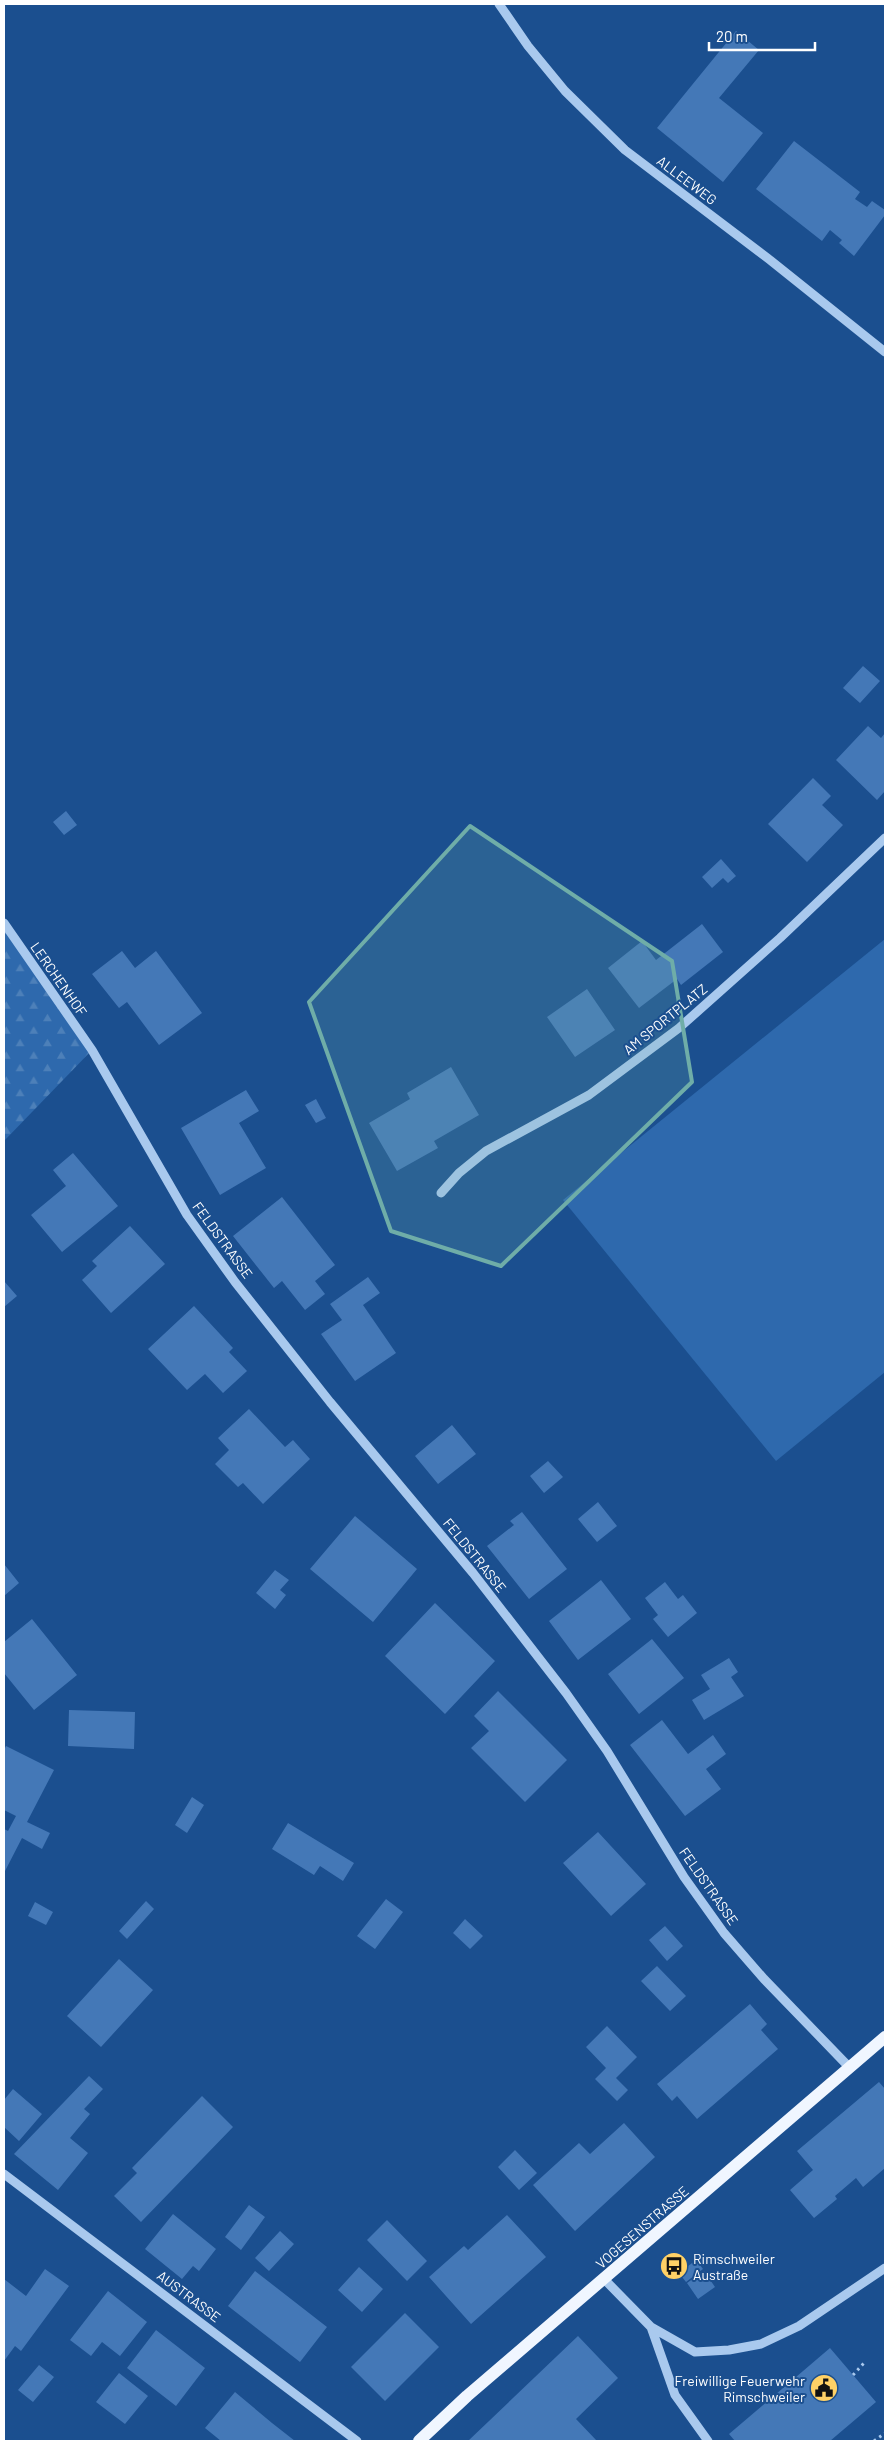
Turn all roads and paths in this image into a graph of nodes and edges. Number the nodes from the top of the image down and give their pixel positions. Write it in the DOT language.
graph roads {
  1 [pos="499,4"];
  2 [pos="885,352"];
  3 [pos="885,838"];
  4 [pos="4,923"];
  5 [pos="92,1050"];
  6 [pos="441,1193"];
  7 [pos="885,2037"];
  8 [pos="850,2068"];
  9 [pos="4,2174"];
  10 [pos="885,2268"];
  11 [pos="604,2279"];
  12 [pos="651,2327"];
  13 [pos="864,2363"];
  14 [pos="853,2375"];
  15 [pos="885,2433"];
  16 [pos="357,2441"];
  17 [pos="420,2441"];
  18 [pos="708,2441"];
  19 [pos="874,2441"];
  1 -- 2 [label="street, ALLEEWEG"];
  3 -- 6 [label="street, AM SPORTPLATZ"];
  4 -- 5 [label="street, LERCHENHOF"];
  5 -- 8 [label="street, FELDSTRASSE"];
  7 -- 8 [label="main road, VOGESENSTRASSE"];
  8 -- 11 [label="main road, VOGESENSTRASSE"];
  9 -- 16 [label="street, AUSTRASSE"];
  10 -- 12 [label="street"];
  11 -- 12 [label="street"];
  11 -- 17 [label="main road, VOGESENSTRASSE"];
  12 -- 18 [label="street"];
  13 -- 14 [label="path"];
  15 -- 19 [label="path"];
}
